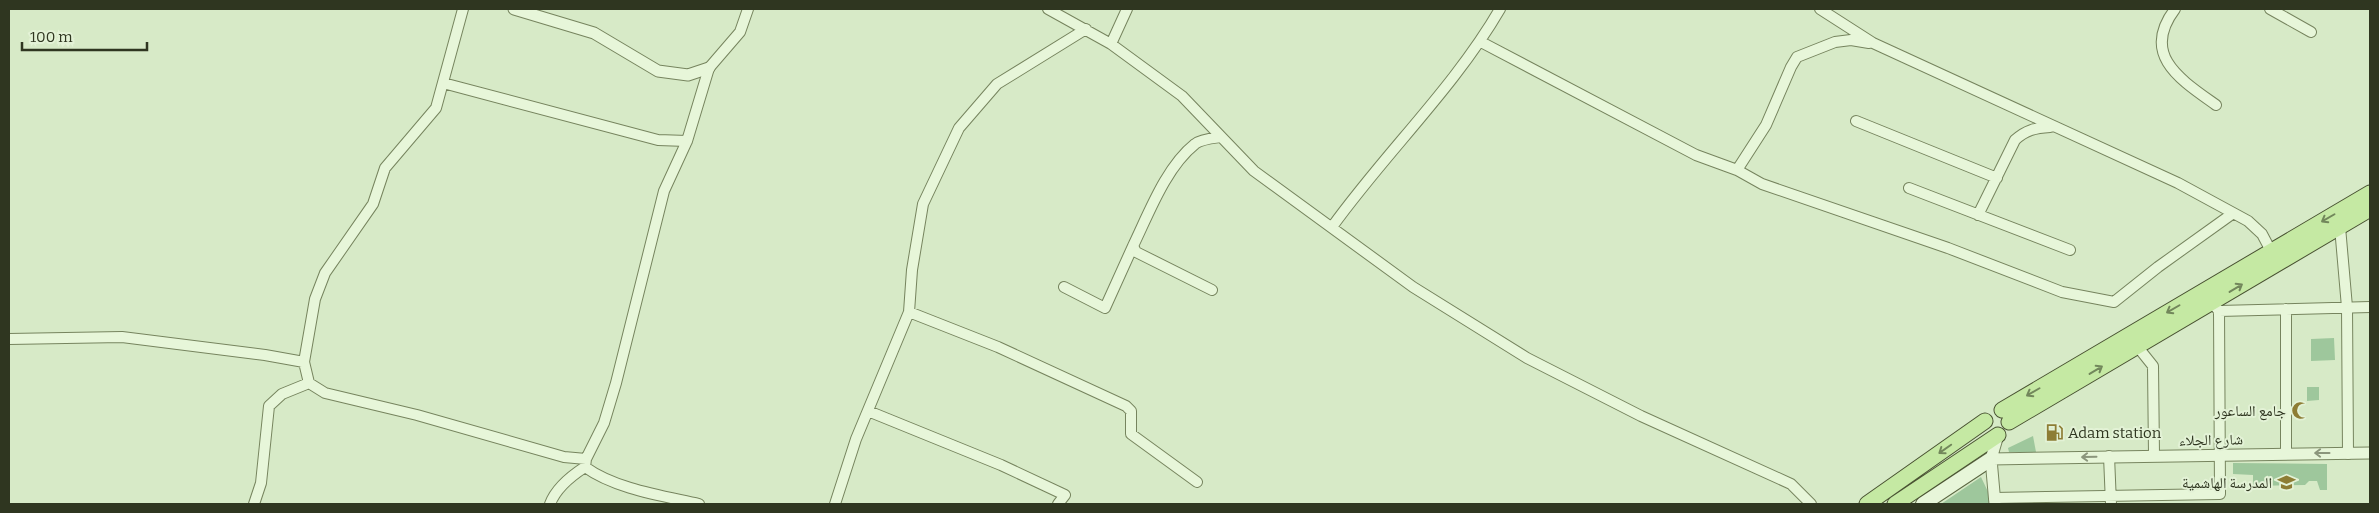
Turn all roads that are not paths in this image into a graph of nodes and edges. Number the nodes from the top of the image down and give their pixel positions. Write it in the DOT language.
graph roads {
  1 [pos="463,9"];
  2 [pos="514,9"];
  3 [pos="748,9"];
  4 [pos="1048,9"];
  5 [pos="1127,9"];
  6 [pos="1500,9"];
  7 [pos="1820,9"];
  8 [pos="2175,9"];
  9 [pos="2270,9"];
  10 [pos="1086,29"];
  11 [pos="2311,32"];
  12 [pos="1481,42"];
  13 [pos="1873,43"];
  14 [pos="1111,44"];
  15 [pos="708,68"];
  16 [pos="443,83"];
  17 [pos="2216,105"];
  18 [pos="1856,121"];
  19 [pos="2054,127"];
  20 [pos="1221,137"];
  21 [pos="687,140"];
  22 [pos="1737,170"];
  23 [pos="1997,178"];
  24 [pos="1909,188"];
  25 [pos="2370,193"];
  26 [pos="2370,209"];
  27 [pos="2232,214"];
  28 [pos="1978,215"];
  29 [pos="1332,227"];
  30 [pos="2340,227"];
  31 [pos="1133,246"];
  32 [pos="2070,250"];
  33 [pos="2269,258"];
  34 [pos="1064,287"];
  35 [pos="1212,290"];
  36 [pos="2211,302"];
  37 [pos="2347,307"];
  38 [pos="2370,307"];
  39 [pos="2286,308"];
  40 [pos="909,312"];
  41 [pos="9,339"];
  42 [pos="2137,346"];
  43 [pos="304,362"];
  44 [pos="308,383"];
  45 [pos="868,411"];
  46 [pos="2005,416"];
  47 [pos="1985,421"];
  48 [pos="1998,435"];
  49 [pos="2286,453"];
  50 [pos="2370,453"];
  51 [pos="2348,454"];
  52 [pos="2154,455"];
  53 [pos="2219,455"];
  54 [pos="2109,456"];
  55 [pos="1991,459"];
  56 [pos="586,463"];
  57 [pos="1197,482"];
  58 [pos="1995,501"];
  59 [pos="2111,501"];
  60 [pos="254,504"];
  61 [pos="550,504"];
  62 [pos="699,504"];
  63 [pos="835,504"];
  64 [pos="1058,504"];
  65 [pos="1811,504"];
  66 [pos="1867,504"];
  67 [pos="1895,504"];
  68 [pos="1923,504"];
  1 -- 16 [label="street"];
  2 -- 15 [label="street"];
  3 -- 15 [label="street"];
  4 -- 10 [label="street"];
  5 -- 14 [label="street"];
  6 -- 12 [label="street"];
  7 -- 13 [label="street"];
  8 -- 17 [label="street"];
  9 -- 11 [label="street"];
  10 -- 14 [label="street"];
  10 -- 40 [label="street"];
  12 -- 22 [label="street"];
  12 -- 29 [label="street"];
  13 -- 19 [label="street"];
  13 -- 22 [label="street"];
  14 -- 20 [label="street"];
  15 -- 21 [label="street"];
  16 -- 21 [label="street"];
  16 -- 43 [label="street"];
  18 -- 23 [label="street"];
  19 -- 23 [label="street"];
  19 -- 27 [label="street"];
  20 -- 29 [label="street"];
  20 -- 31 [label="street"];
  21 -- 56 [label="street"];
  22 -- 27 [label="street"];
  23 -- 28 [label="street"];
  24 -- 28 [label="street"];
  25 -- 33 [label="main road, one-way"];
  26 -- 30 [label="main road"];
  27 -- 33 [label="street"];
  28 -- 32 [label="street"];
  29 -- 65 [label="street"];
  30 -- 33 [label="main road"];
  30 -- 37 [label="street"];
  31 -- 34 [label="street"];
  31 -- 35 [label="street"];
  33 -- 36 [label="main road"];
  36 -- 39 [label="street"];
  36 -- 42 [label="main road"];
  36 -- 46 [label="main road, one-way"];
  36 -- 53 [label="street"];
  37 -- 38 [label="street"];
  37 -- 39 [label="street"];
  37 -- 51 [label="street"];
  39 -- 49 [label="street"];
  40 -- 45 [label="street"];
  40 -- 57 [label="street"];
  41 -- 43 [label="street"];
  46 -- 42 [label="main road, one-way"];
  42 -- 52 [label="street"];
  43 -- 44 [label="street"];
  44 -- 56 [label="street"];
  44 -- 60 [label="street"];
  45 -- 63 [label="street"];
  45 -- 64 [label="street"];
  46 -- 47 [label="main road"];
  46 -- 48 [label="main road"];
  47 -- 48 [label="main road"];
  47 -- 66 [label="main road, one-way"];
  48 -- 55 [label="street"];
  48 -- 67 [label="main road"];
  51 -- 49 [label="street, شارع الجلاء, one-way"];
  49 -- 53 [label="street, شارع الجلاء"];
  50 -- 51 [label="street, شارع الجلاء"];
  52 -- 53 [label="street, شارع الجلاء"];
  52 -- 54 [label="street, شارع الجلاء"];
  53 -- 59 [label="street"];
  54 -- 55 [label="street, شارع الجلاء, one-way"];
  54 -- 59 [label="street"];
  55 -- 58 [label="street"];
  55 -- 68 [label="main road"];
  56 -- 61 [label="street"];
  56 -- 62 [label="street"];
  58 -- 59 [label="street"];
}
